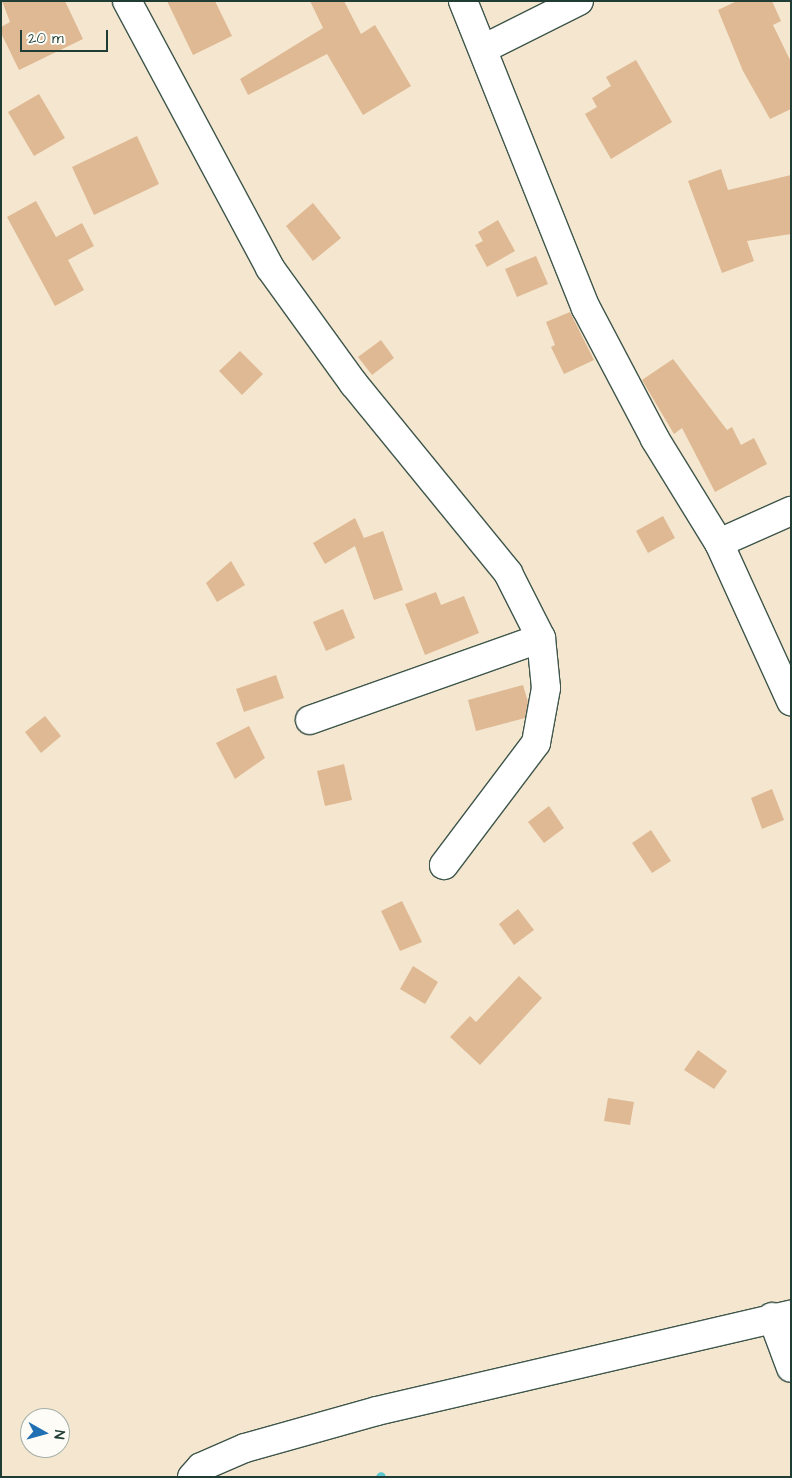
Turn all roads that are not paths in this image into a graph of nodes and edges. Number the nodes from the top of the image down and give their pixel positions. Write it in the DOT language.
graph roads {
  1 [pos="127,1"];
  2 [pos="463,1"];
  3 [pos="580,1"];
  4 [pos="485,48"];
  5 [pos="791,511"];
  6 [pos="719,543"];
  7 [pos="541,638"];
  8 [pos="791,701"];
  9 [pos="310,720"];
  10 [pos="444,865"];
  11 [pos="782,1316"];
  12 [pos="791,1368"];
  13 [pos="192,1477"];
  1 -- 7 [label="street"];
  2 -- 4 [label="street"];
  3 -- 4 [label="street"];
  4 -- 6 [label="street"];
  5 -- 6 [label="street"];
  6 -- 8 [label="street"];
  7 -- 9 [label="street"];
  7 -- 10 [label="street"];
  11 -- 12 [label="street"];
  11 -- 13 [label="street"];
}
